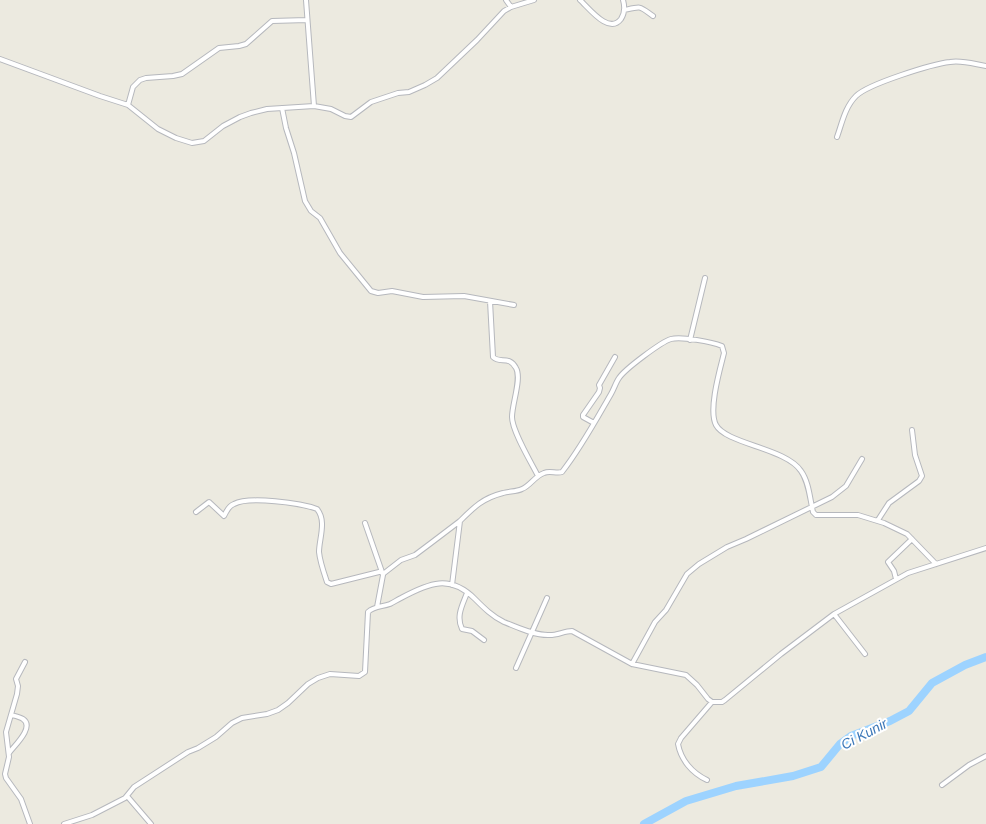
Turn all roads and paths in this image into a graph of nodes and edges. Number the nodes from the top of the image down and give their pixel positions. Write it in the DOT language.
graph roads {
  1 [pos="306,0"];
  2 [pos="506,0"];
  3 [pos="534,0"];
  4 [pos="580,0"];
  5 [pos="623,0"];
  6 [pos="511,7"];
  7 [pos="625,10"];
  8 [pos="653,16"];
  9 [pos="307,20"];
  10 [pos="0,59"];
  11 [pos="986,66"];
  12 [pos="128,104"];
  13 [pos="314,106"];
  14 [pos="282,108"];
  15 [pos="837,137"];
  16 [pos="704,278"];
  17 [pos="490,301"];
  18 [pos="514,305"];
  19 [pos="690,340"];
  20 [pos="615,357"];
  21 [pos="594,423"];
  22 [pos="912,430"];
  23 [pos="862,459"];
  24 [pos="538,476"];
  25 [pos="812,507"];
  26 [pos="196,512"];
  27 [pos="878,520"];
  28 [pos="460,521"];
  29 [pos="365,523"];
  30 [pos="912,539"];
  31 [pos="986,548"];
  32 [pos="936,564"];
  33 [pos="382,573"];
  34 [pos="896,579"];
  35 [pos="452,585"];
  36 [pos="467,593"];
  37 [pos="546,598"];
  38 [pos="377,607"];
  39 [pos="834,614"];
  40 [pos="533,632"];
  41 [pos="484,640"];
  42 [pos="865,654"];
  43 [pos="25,662"];
  44 [pos="632,664"];
  45 [pos="516,668"];
  46 [pos="712,702"];
  47 [pos="11,715"];
  48 [pos="8,753"];
  49 [pos="986,756"];
  50 [pos="708,780"];
  51 [pos="942,785"];
  52 [pos="127,796"];
  53 [pos="30,824"];
  54 [pos="64,824"];
  55 [pos="151,824"];
  1 -- 9 [label="street"];
  2 -- 6 [label="street"];
  3 -- 6 [label="street"];
  4 -- 7 [label="street"];
  5 -- 7 [label="street"];
  6 -- 13 [label="street"];
  7 -- 8 [label="street"];
  9 -- 12 [label="street"];
  9 -- 13 [label="street"];
  10 -- 12 [label="street"];
  11 -- 15 [label="street"];
  12 -- 14 [label="street"];
  13 -- 14 [label="street"];
  14 -- 17 [label="street"];
  16 -- 19 [label="street"];
  17 -- 18 [label="street"];
  17 -- 24 [label="street"];
  19 -- 21 [label="street"];
  19 -- 25 [label="street"];
  20 -- 21 [label="street"];
  21 -- 24 [label="street"];
  22 -- 27 [label="street"];
  23 -- 25 [label="street"];
  24 -- 28 [label="street"];
  25 -- 27 [label="street"];
  25 -- 44 [label="street"];
  26 -- 33 [label="street"];
  27 -- 30 [label="street"];
  28 -- 33 [label="street"];
  28 -- 35 [label="street"];
  29 -- 33 [label="street"];
  30 -- 32 [label="street"];
  30 -- 34 [label="street"];
  31 -- 32 [label="street"];
  32 -- 34 [label="street"];
  33 -- 38 [label="street"];
  34 -- 39 [label="street"];
  35 -- 36 [label="street"];
  35 -- 38 [label="street"];
  36 -- 40 [label="street"];
  36 -- 41 [label="street"];
  37 -- 40 [label="street"];
  38 -- 52 [label="street"];
  39 -- 42 [label="street"];
  39 -- 46 [label="street"];
  40 -- 44 [label="street"];
  40 -- 45 [label="street"];
  43 -- 47 [label="street"];
  44 -- 46 [label="street"];
  46 -- 50 [label="street"];
  47 -- 48 [label="street"];
  47 -- 48 [label="street"];
  48 -- 53 [label="street"];
  49 -- 51 [label="street"];
  52 -- 54 [label="street"];
  52 -- 55 [label="street"];
}
